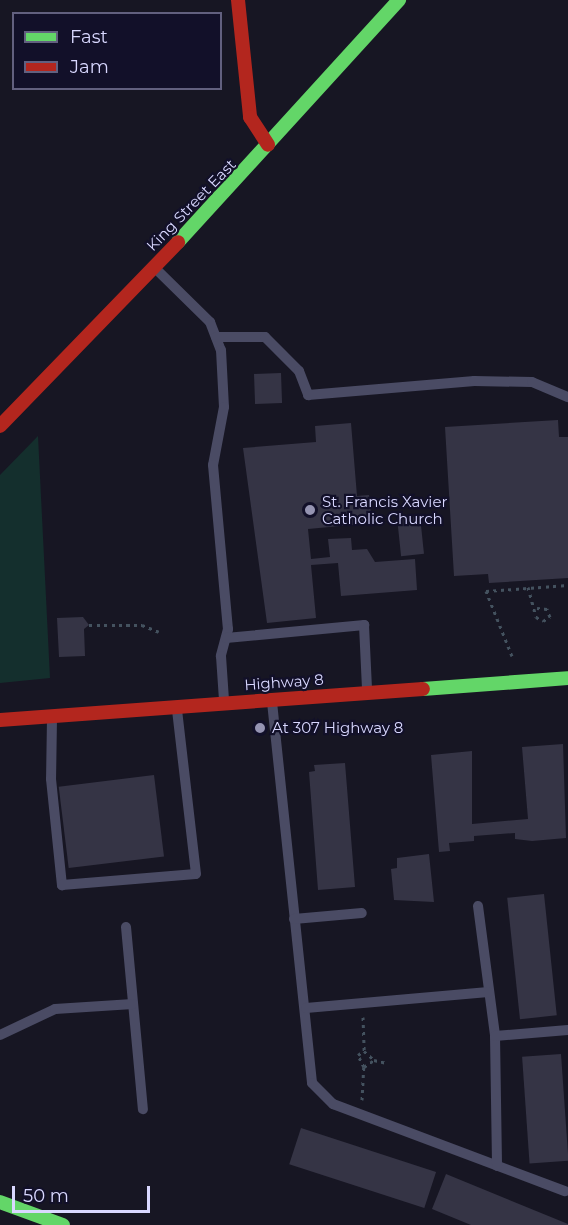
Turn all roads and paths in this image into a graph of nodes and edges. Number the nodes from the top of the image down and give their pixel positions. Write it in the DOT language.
graph roads {
  1 [pos="238,0"];
  2 [pos="399,0"];
  3 [pos="268,146"];
  4 [pos="153,267"];
  5 [pos="216,337"];
  6 [pos="568,398"];
  7 [pos="0,426"];
  8 [pos="568,585"];
  9 [pos="528,587"];
  10 [pos="537,608"];
  11 [pos="89,626"];
  12 [pos="159,632"];
  13 [pos="226,638"];
  14 [pos="568,678"];
  15 [pos="518,682"];
  16 [pos="368,692"];
  17 [pos="272,699"];
  18 [pos="225,703"];
  19 [pos="176,707"];
  20 [pos="52,718"];
  21 [pos="1,723"];
  22 [pos="478,906"];
  23 [pos="362,914"];
  24 [pos="294,919"];
  25 [pos="126,927"];
  26 [pos="488,992"];
  27 [pos="362,1003"];
  28 [pos="133,1004"];
  29 [pos="306,1008"];
  30 [pos="568,1030"];
  31 [pos="0,1035"];
  32 [pos="495,1036"];
  33 [pos="364,1052"];
  34 [pos="374,1060"];
  35 [pos="387,1063"];
  36 [pos="364,1067"];
  37 [pos="143,1109"];
  38 [pos="360,1115"];
  39 [pos="497,1166"];
  40 [pos="565,1191"];
  41 [pos="0,1202"];
  42 [pos="63,1225"];
  1 -- 3 [label="main road"];
  2 -- 3 [label="main road, King Street East"];
  3 -- 4 [label="main road, King Street East"];
  4 -- 5 [label="lane"];
  4 -- 7 [label="main road, King Street East"];
  5 -- 6 [label="lane"];
  5 -- 13 [label="lane"];
  8 -- 9 [label="path"];
  9 -- 10 [label="path"];
  9 -- 15 [label="path"];
  10 -- 10 [label="path"];
  11 -- 12 [label="path"];
  13 -- 16 [label="lane"];
  13 -- 18 [label="lane"];
  14 -- 15 [label="main road, Highway 8"];
  15 -- 16 [label="main road, Highway 8"];
  16 -- 17 [label="main road, Highway 8"];
  17 -- 18 [label="main road, Highway 8"];
  17 -- 24 [label="lane"];
  18 -- 19 [label="main road, Highway 8"];
  19 -- 20 [label="main road, Highway 8"];
  19 -- 20 [label="lane"];
  20 -- 21 [label="main road, Highway 8"];
  22 -- 26 [label="lane"];
  23 -- 24 [label="lane"];
  24 -- 29 [label="lane"];
  25 -- 28 [label="lane"];
  26 -- 27 [label="lane"];
  26 -- 32 [label="lane"];
  27 -- 29 [label="lane"];
  27 -- 33 [label="path"];
  28 -- 31 [label="lane"];
  28 -- 37 [label="lane"];
  29 -- 38 [label="lane"];
  30 -- 32 [label="lane"];
  32 -- 39 [label="lane"];
  33 -- 34 [label="path"];
  33 -- 36 [label="path"];
  34 -- 35 [label="path"];
  34 -- 36 [label="path"];
  36 -- 38 [label="path"];
  38 -- 39 [label="lane"];
  39 -- 40 [label="lane"];
  41 -- 42 [label="main road"];
}
